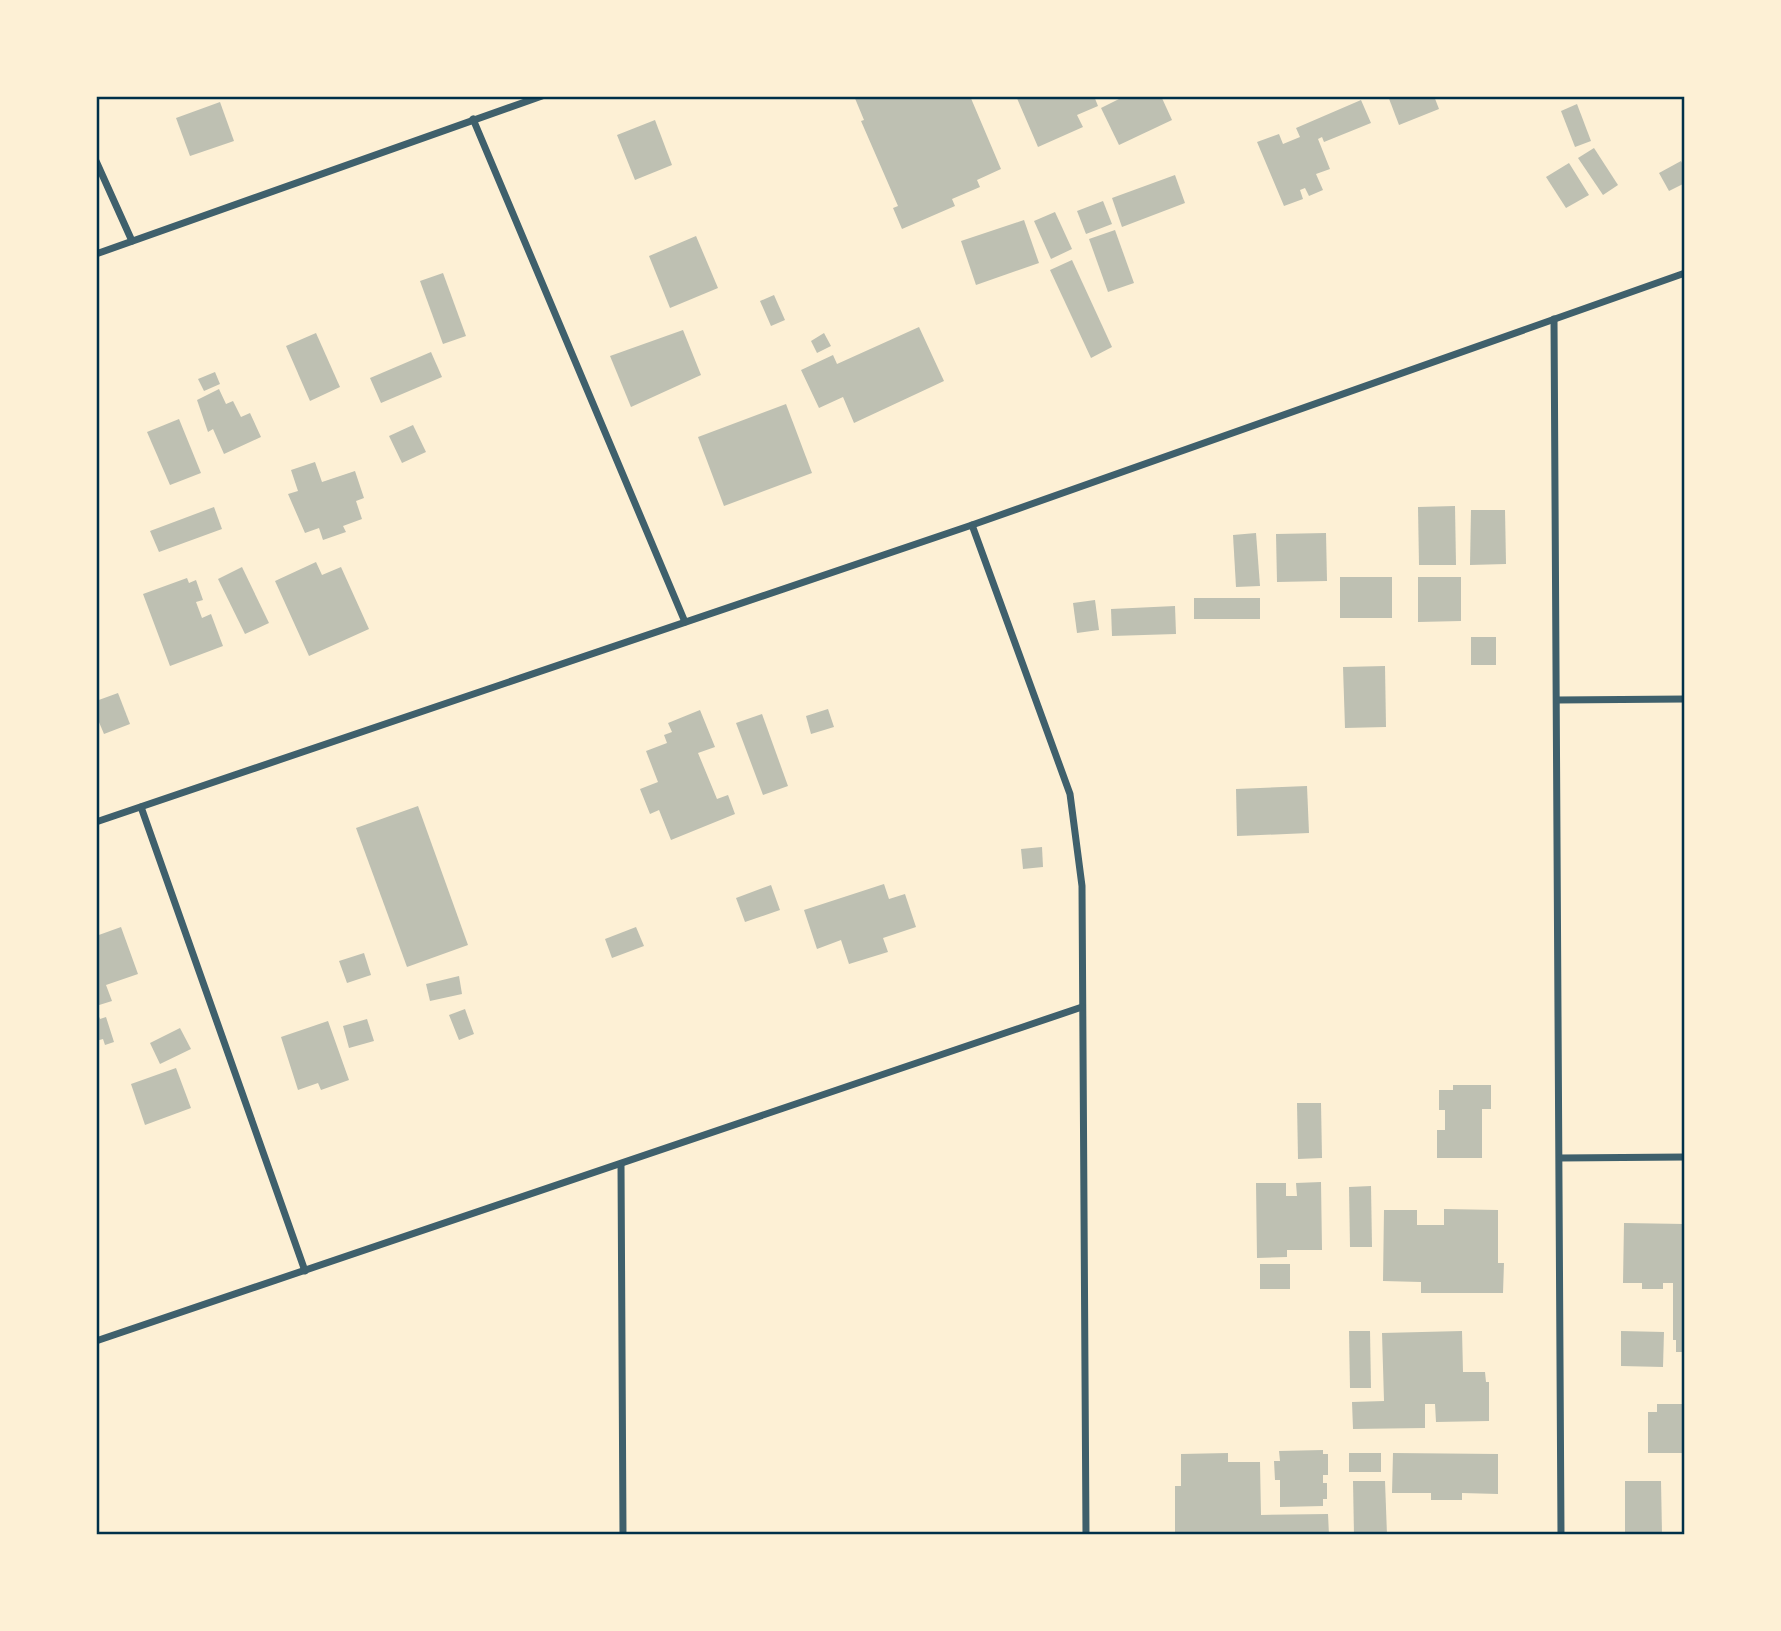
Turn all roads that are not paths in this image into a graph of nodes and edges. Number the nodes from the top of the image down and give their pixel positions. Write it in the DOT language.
graph roads {
  1 [pos="541,96"];
  2 [pos="473,119"];
  3 [pos="96,162"];
  4 [pos="132,241"];
  5 [pos="96,254"];
  6 [pos="1685,273"];
  7 [pos="1554,319"];
  8 [pos="972,524"];
  9 [pos="685,622"];
  10 [pos="1685,699"];
  11 [pos="1558,701"];
  12 [pos="142,807"];
  13 [pos="96,822"];
  14 [pos="1082,1007"];
  15 [pos="1685,1157"];
  16 [pos="1560,1158"];
  17 [pos="621,1164"];
  18 [pos="305,1271"];
  19 [pos="96,1341"];
  20 [pos="623,1535"];
  21 [pos="1086,1535"];
  22 [pos="1561,1535"];
  1 -- 2 [label="street"];
  2 -- 4 [label="street"];
  2 -- 9 [label="street"];
  3 -- 4 [label="street"];
  4 -- 5 [label="street"];
  6 -- 7 [label="street"];
  7 -- 8 [label="street"];
  7 -- 11 [label="street"];
  8 -- 9 [label="street"];
  8 -- 14 [label="street"];
  9 -- 12 [label="street"];
  10 -- 11 [label="street"];
  11 -- 16 [label="street"];
  12 -- 13 [label="street"];
  12 -- 18 [label="street"];
  14 -- 17 [label="street"];
  14 -- 21 [label="street"];
  15 -- 16 [label="street"];
  16 -- 22 [label="street"];
  17 -- 18 [label="street"];
  17 -- 20 [label="street"];
  18 -- 19 [label="street"];
}
